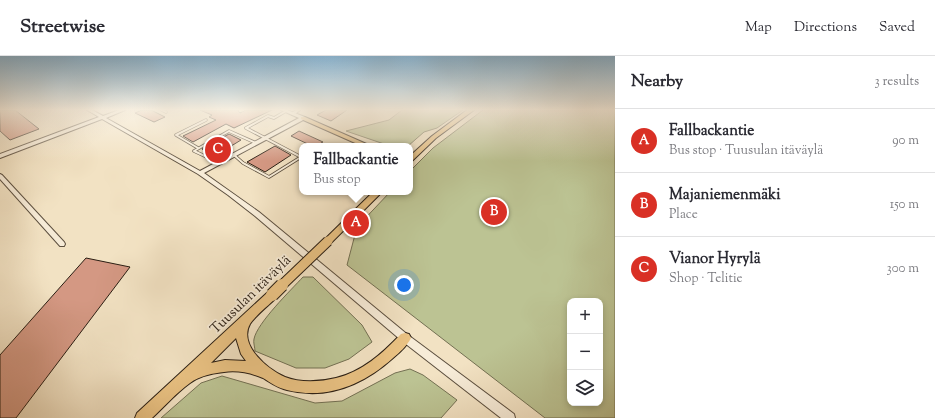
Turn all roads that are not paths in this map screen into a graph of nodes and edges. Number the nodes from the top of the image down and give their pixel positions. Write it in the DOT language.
graph roads {
  1 [pos="80,127"];
  2 [pos="120,127"];
  3 [pos="192,127"];
  4 [pos="248,127"];
  5 [pos="286,127"];
  6 [pos="323,127"];
  7 [pos="448,127"];
  8 [pos="265,138"];
  9 [pos="349,138"];
  10 [pos="256,143"];
  11 [pos="359,143"];
  12 [pos="361,143"];
  13 [pos="364,143"];
  14 [pos="198,148"];
  15 [pos="0,156"];
  16 [pos="233,156"];
  17 [pos="299,156"];
  18 [pos="413,156"];
  19 [pos="299,158"];
  20 [pos="200,173"];
  21 [pos="0,176"];
  22 [pos="375,195"];
  23 [pos="62,244"];
  24 [pos="245,321"];
  25 [pos="405,338"];
  26 [pos="264,372"];
  27 [pos="186,378"];
  28 [pos="142,418"];
  29 [pos="510,418"];
  1 -- 15 [label="street"];
  2 -- 20 [label="street"];
  3 -- 14 [label="lane"];
  4 -- 8 [label="lane"];
  5 -- 8 [label="street"];
  6 -- 9 [label="main road"];
  7 -- 18 [label="main road"];
  8 -- 10 [label="street"];
  8 -- 17 [label="lane"];
  9 -- 11 [label="main road"];
  9 -- 12 [label="main road"];
  9 -- 13 [label="main road"];
  10 -- 14 [label="lane"];
  10 -- 16 [label="street"];
  14 -- 16 [label="lane"];
  16 -- 19 [label="lane"];
  16 -- 20 [label="street"];
  20 -- 25 [label="street"];
  21 -- 23 [label="street"];
  22 -- 24 [label="main road, Tuusulan itäväylä, bridge"];
  24 -- 26 [label="main road"];
  24 -- 27 [label="main road, Tuusulan itäväylä"];
  25 -- 26 [label="main road"];
  25 -- 29 [label="street"];
  26 -- 27 [label="main road"];
  27 -- 28 [label="main road, Tuusulan itäväylä"];
}
